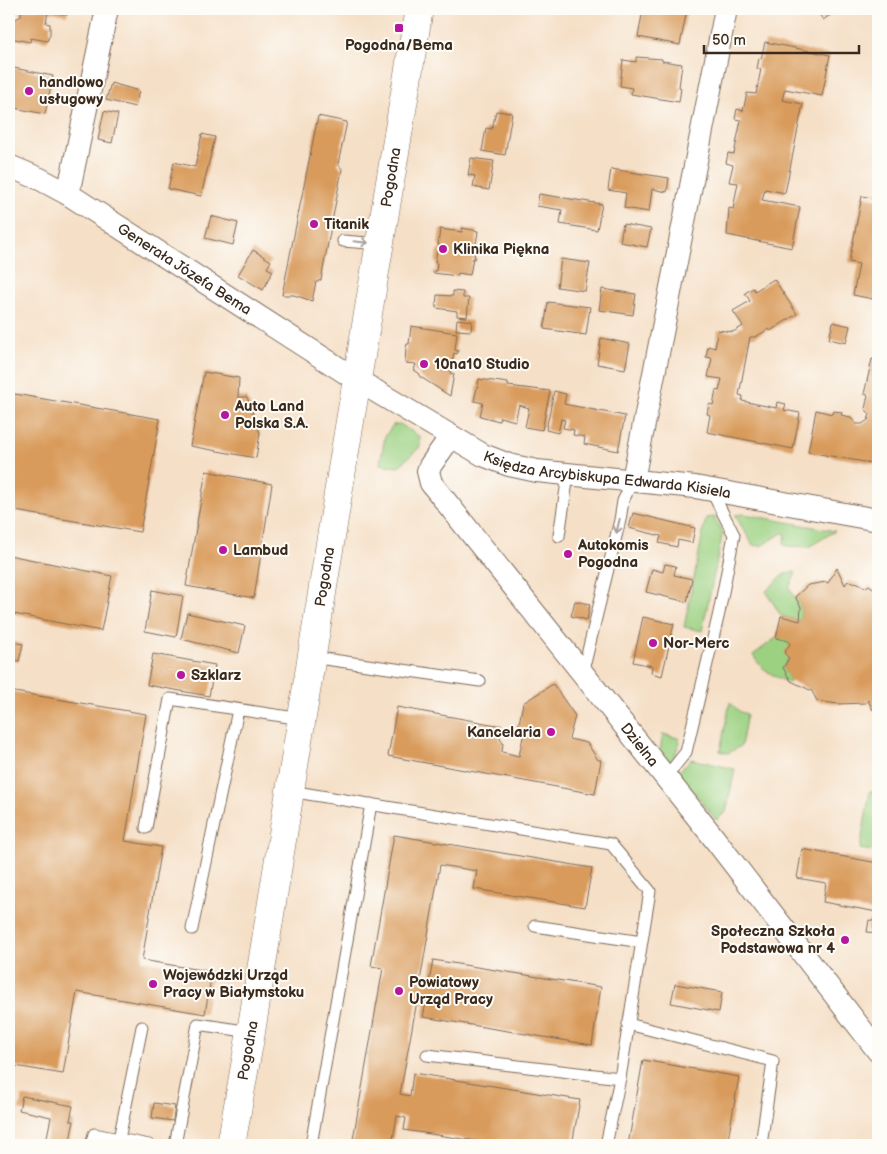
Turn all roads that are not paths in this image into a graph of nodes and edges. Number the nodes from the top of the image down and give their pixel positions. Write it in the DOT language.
graph roads {
  1 [pos="107,9"];
  2 [pos="419,9"];
  3 [pos="726,9"];
  4 [pos="9,166"];
  5 [pos="68,194"];
  6 [pos="343,241"];
  7 [pos="380,244"];
  8 [pos="357,380"];
  9 [pos="451,436"];
  10 [pos="568,475"];
  11 [pos="633,480"];
  12 [pos="711,490"];
  13 [pos="878,520"];
  14 [pos="560,536"];
  15 [pos="312,657"];
  16 [pos="580,672"];
  17 [pos="480,681"];
  18 [pos="238,710"];
  19 [pos="302,719"];
  20 [pos="664,776"];
  21 [pos="290,791"];
  22 [pos="371,804"];
  23 [pos="146,828"];
  24 [pos="535,926"];
  25 [pos="192,929"];
  26 [pos="642,942"];
  27 [pos="628,1024"];
  28 [pos="142,1027"];
  29 [pos="251,1032"];
  30 [pos="878,1051"];
  31 [pos="427,1055"];
  32 [pos="620,1078"];
  33 [pos="119,1139"];
  34 [pos="91,1145"];
  35 [pos="149,1145"];
  36 [pos="175,1145"];
  37 [pos="231,1145"];
  38 [pos="311,1145"];
  39 [pos="606,1145"];
  40 [pos="761,1145"];
  1 -- 5 [label="street"];
  2 -- 7 [label="street, Pogodna"];
  3 -- 11 [label="street"];
  4 -- 5 [label="street, Generała Józefa Bema"];
  5 -- 8 [label="street, Generała Józefa Bema"];
  6 -- 7 [label="lane, one-way"];
  7 -- 8 [label="street, Pogodna"];
  8 -- 9 [label="street, Księdza Arcybiskupa Edwarda Kisiela"];
  8 -- 15 [label="street, Pogodna"];
  9 -- 10 [label="street, Księdza Arcybiskupa Edwarda Kisiela"];
  9 -- 16 [label="street, Dzielna"];
  10 -- 11 [label="street, Księdza Arcybiskupa Edwarda Kisiela"];
  10 -- 14 [label="lane"];
  11 -- 12 [label="street, Księdza Arcybiskupa Edwarda Kisiela"];
  11 -- 16 [label="lane, one-way"];
  12 -- 13 [label="street, Księdza Arcybiskupa Edwarda Kisiela"];
  12 -- 20 [label="lane"];
  15 -- 17 [label="lane"];
  15 -- 19 [label="street, Pogodna"];
  16 -- 20 [label="street, Dzielna"];
  18 -- 19 [label="lane"];
  18 -- 23 [label="lane"];
  18 -- 25 [label="lane"];
  19 -- 21 [label="street, Pogodna"];
  20 -- 30 [label="street, Dzielna"];
  21 -- 22 [label="lane"];
  21 -- 29 [label="street, Pogodna"];
  22 -- 26 [label="lane"];
  22 -- 38 [label="lane"];
  24 -- 26 [label="lane"];
  26 -- 27 [label="lane"];
  27 -- 32 [label="lane"];
  27 -- 40 [label="lane"];
  28 -- 33 [label="lane"];
  29 -- 36 [label="lane"];
  29 -- 37 [label="street, Pogodna"];
  31 -- 32 [label="lane"];
  32 -- 39 [label="lane"];
  33 -- 34 [label="lane"];
  33 -- 35 [label="lane"];
}
